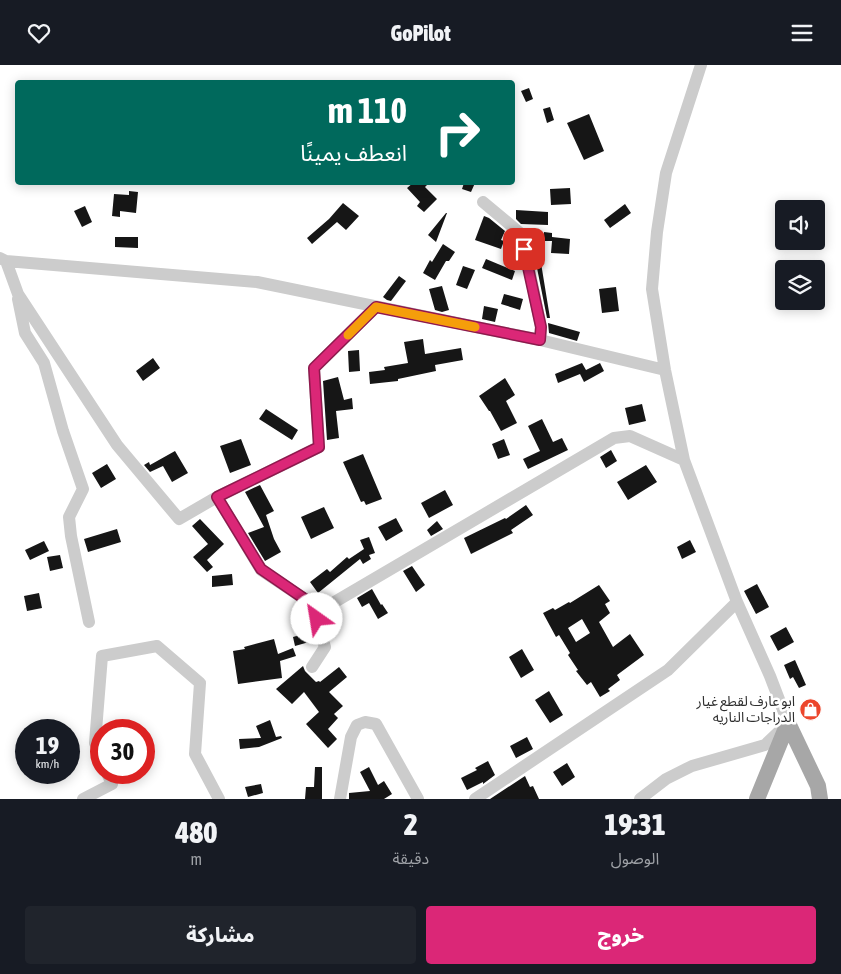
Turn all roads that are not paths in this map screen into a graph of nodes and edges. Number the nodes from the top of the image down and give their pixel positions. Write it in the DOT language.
graph roads {
  1 [pos="701,65"];
  2 [pos="483,202"];
  3 [pos="3,259"];
  4 [pos="18,294"];
  5 [pos="376,307"];
  6 [pos="540,340"];
  7 [pos="664,370"];
  8 [pos="684,460"];
  9 [pos="217,497"];
  10 [pos="737,602"];
  11 [pos="312,604"];
  12 [pos="89,622"];
  13 [pos="312,667"];
  14 [pos="97,719"];
  15 [pos="788,723"];
  16 [pos="112,784"];
  17 [pos="83,799"];
  18 [pos="219,799"];
  19 [pos="340,799"];
  20 [pos="418,799"];
  21 [pos="475,799"];
  22 [pos="640,799"];
  23 [pos="757,799"];
  24 [pos="820,799"];
  1 -- 7 [label="street"];
  2 -- 6 [label="street"];
  3 -- 4 [label="street"];
  3 -- 5 [label="street"];
  4 -- 9 [label="street"];
  4 -- 12 [label="street"];
  5 -- 6 [label="street"];
  5 -- 9 [label="street"];
  6 -- 7 [label="street"];
  7 -- 8 [label="street"];
  8 -- 10 [label="street"];
  8 -- 11 [label="street"];
  9 -- 11 [label="street"];
  10 -- 15 [label="street"];
  10 -- 21 [label="street"];
  11 -- 13 [label="street"];
  14 -- 18 [label="street"];
  15 -- 22 [label="street"];
  15 -- 23 [label="main road"];
  15 -- 24 [label="main road"];
  16 -- 17 [label="street"];
  19 -- 20 [label="street"];
}
